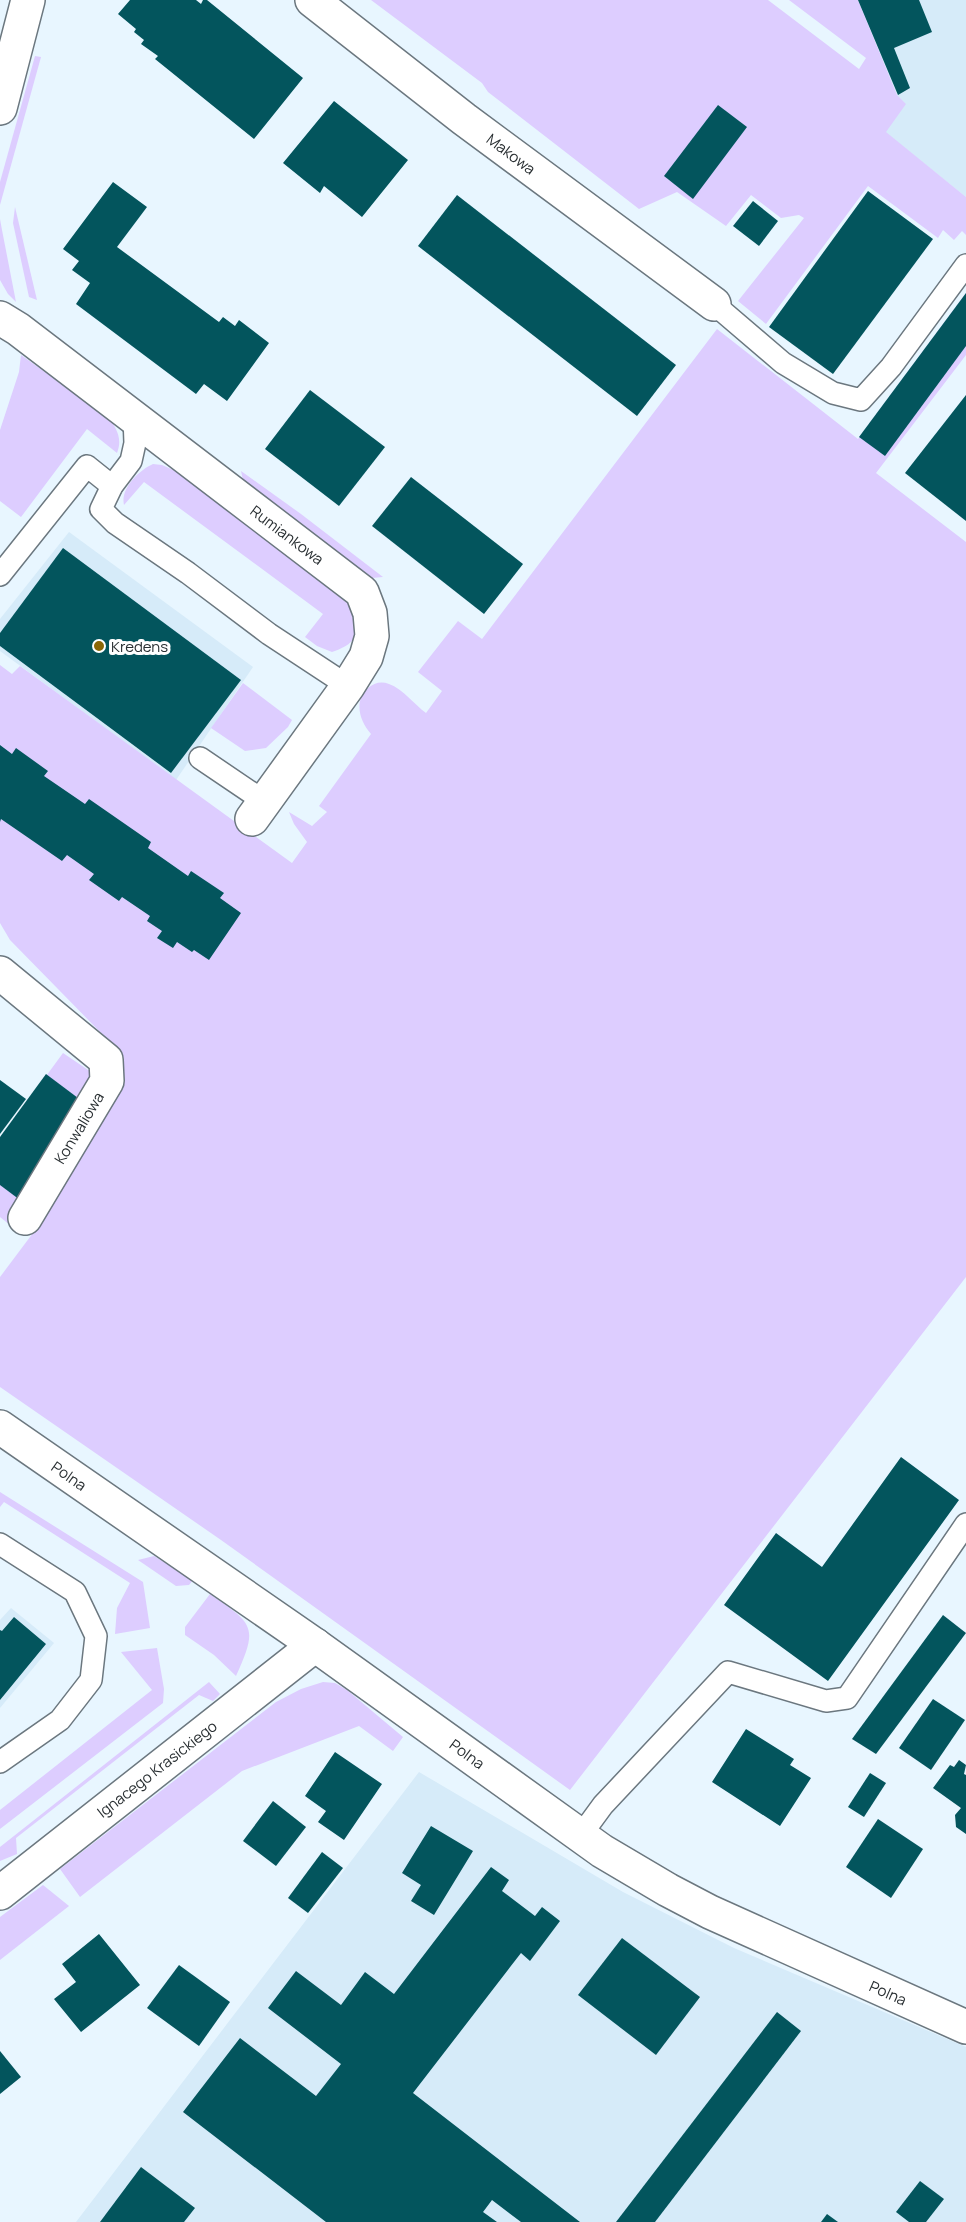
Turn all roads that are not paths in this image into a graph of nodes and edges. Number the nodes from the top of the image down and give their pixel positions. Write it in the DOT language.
graph roads {
  1 [pos="28,0"];
  2 [pos="312,0"];
  3 [pos="0,108"];
  4 [pos="966,265"];
  5 [pos="714,304"];
  6 [pos="0,318"];
  7 [pos="134,417"];
  8 [pos="112,486"];
  9 [pos="0,575"];
  10 [pos="348,686"];
  11 [pos="200,758"];
  12 [pos="258,811"];
  13 [pos="0,973"];
  14 [pos="25,1218"];
  15 [pos="0,1427"];
  16 [pos="966,1524"];
  17 [pos="0,1544"];
  18 [pos="315,1645"];
  19 [pos="0,1762"];
  20 [pos="581,1835"];
  21 [pos="0,1893"];
  22 [pos="966,2027"];
  1 -- 3 [label="street"];
  2 -- 5 [label="street, Makowa"];
  4 -- 5 [label="lane"];
  6 -- 7 [label="street, Rumiankowa"];
  7 -- 8 [label="lane"];
  7 -- 10 [label="street, Rumiankowa"];
  8 -- 9 [label="lane"];
  8 -- 10 [label="lane"];
  10 -- 12 [label="street, Rumiankowa"];
  11 -- 12 [label="lane"];
  13 -- 14 [label="street, Konwaliowa"];
  15 -- 18 [label="street, Polna"];
  16 -- 20 [label="lane"];
  17 -- 19 [label="lane"];
  18 -- 20 [label="street, Polna"];
  18 -- 21 [label="street, Ignacego Krasickiego"];
  20 -- 22 [label="street, Polna"];
}
